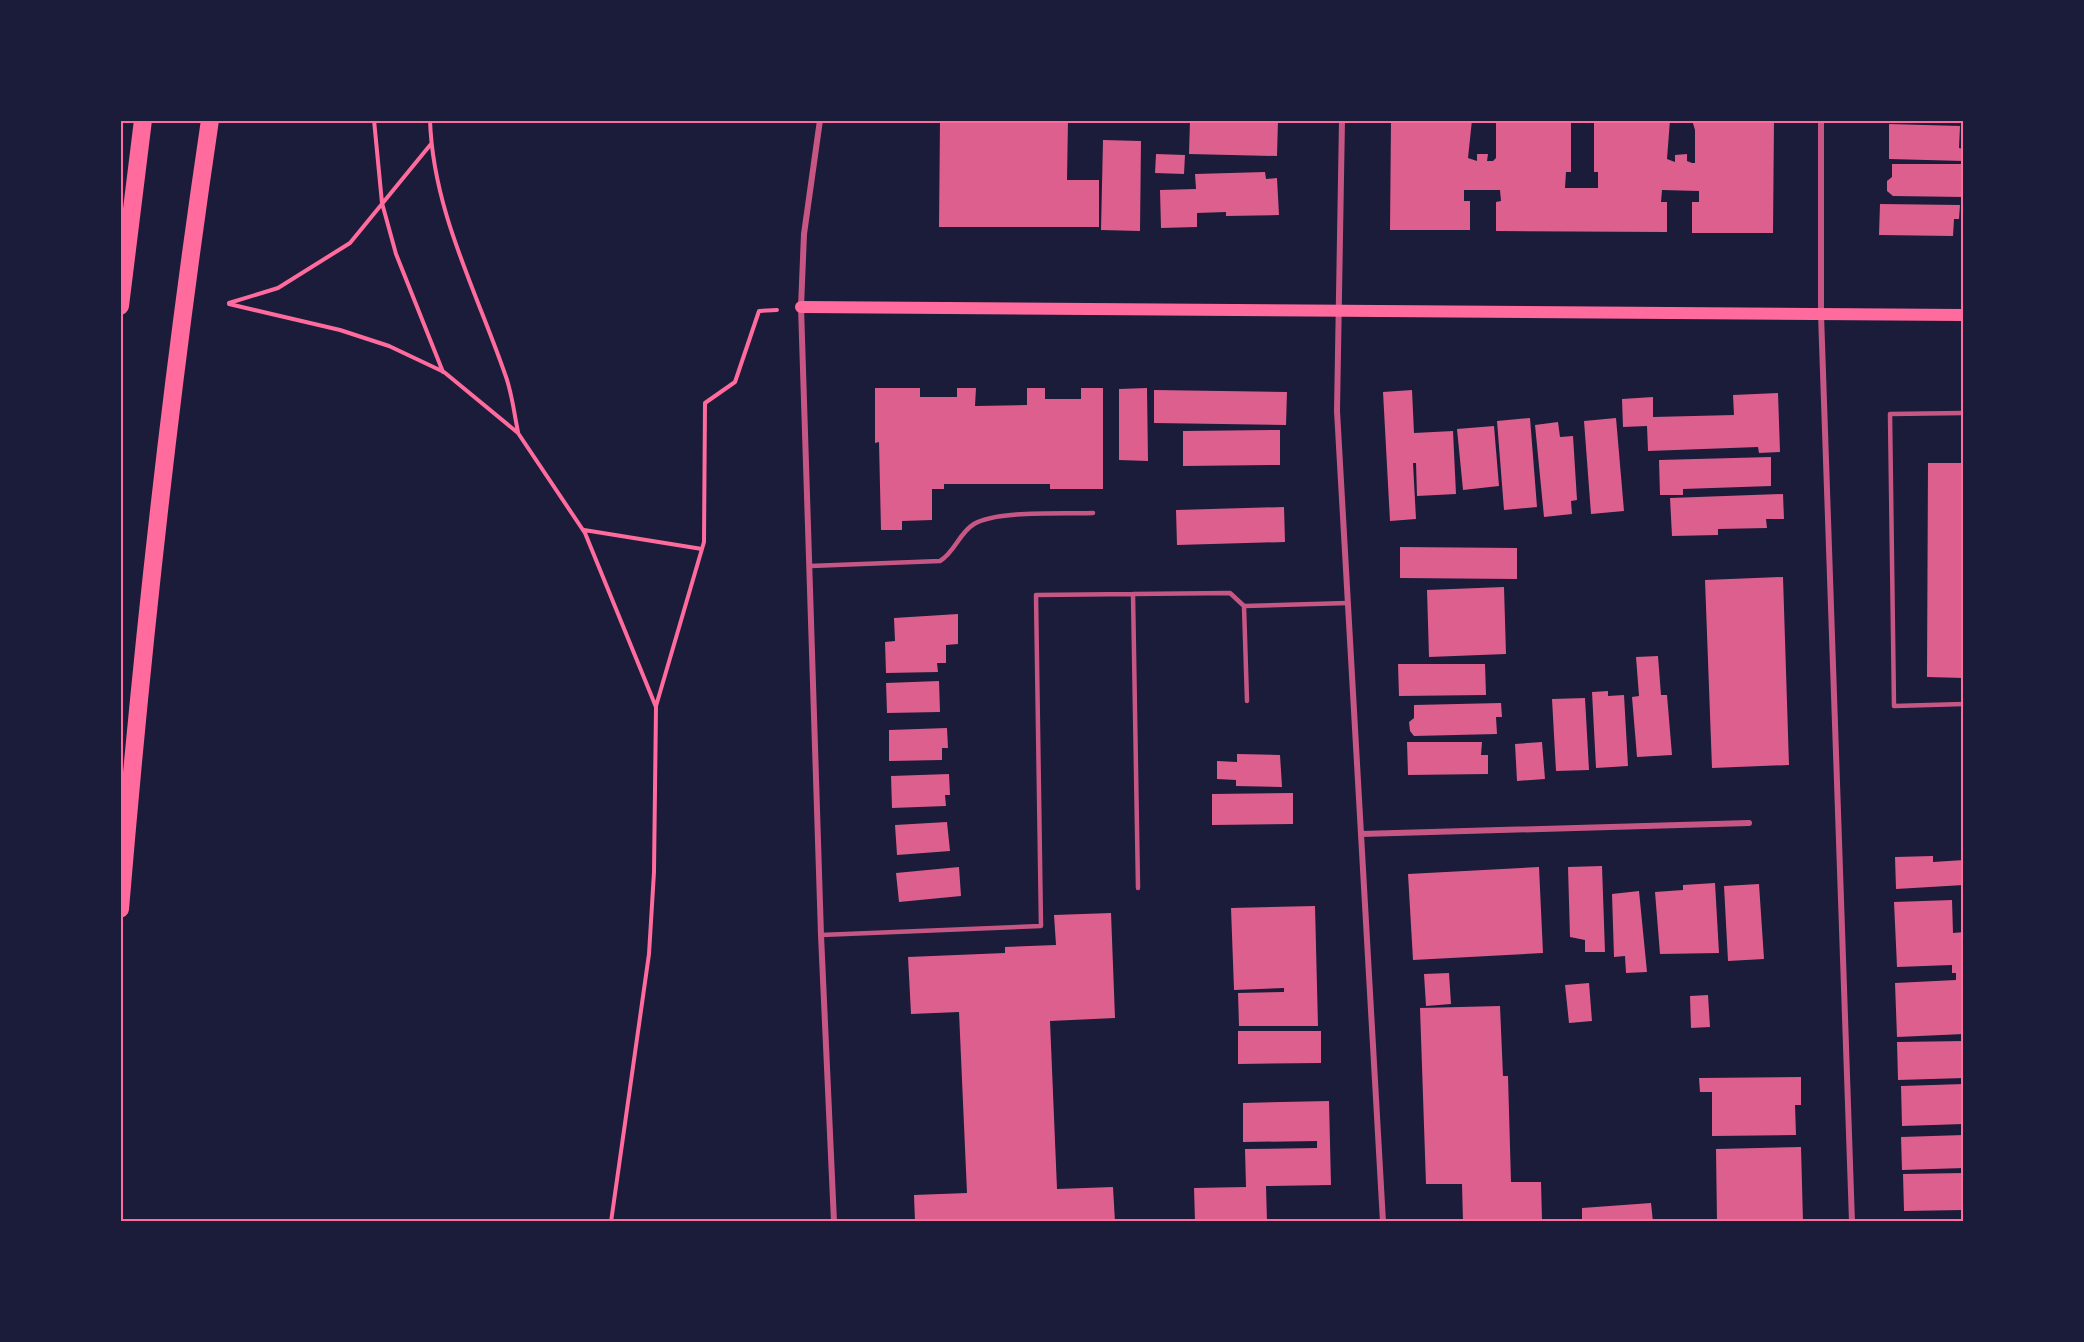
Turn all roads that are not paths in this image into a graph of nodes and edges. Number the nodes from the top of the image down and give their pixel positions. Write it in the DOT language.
graph roads {
  1 [pos="143,120"];
  2 [pos="210,120"];
  3 [pos="820,120"];
  4 [pos="1342,120"];
  5 [pos="1821,120"];
  6 [pos="120,306"];
  7 [pos="801,307"];
  8 [pos="1338,311"];
  9 [pos="1821,314"];
  10 [pos="1964,315"];
  11 [pos="1964,413"];
  12 [pos="1093,513"];
  13 [pos="810,566"];
  14 [pos="1133,594"];
  15 [pos="1348,603"];
  16 [pos="1244,606"];
  17 [pos="1247,701"];
  18 [pos="1964,704"];
  19 [pos="1749,823"];
  20 [pos="1361,834"];
  21 [pos="1138,888"];
  22 [pos="120,909"];
  23 [pos="821,935"];
  24 [pos="834,1222"];
  25 [pos="1383,1222"];
  26 [pos="1852,1222"];
  1 -- 6 [label="highway"];
  2 -- 22 [label="highway"];
  3 -- 7 [label="street"];
  4 -- 8 [label="street"];
  5 -- 9 [label="street"];
  7 -- 8 [label="main road"];
  7 -- 13 [label="street"];
  8 -- 9 [label="main road"];
  8 -- 15 [label="street"];
  9 -- 10 [label="main road"];
  9 -- 26 [label="street"];
  11 -- 18 [label="lane"];
  12 -- 13 [label="lane"];
  13 -- 23 [label="street"];
  14 -- 16 [label="lane"];
  14 -- 21 [label="lane"];
  14 -- 23 [label="lane"];
  15 -- 16 [label="lane"];
  15 -- 20 [label="street"];
  16 -- 17 [label="lane"];
  19 -- 20 [label="street"];
  20 -- 25 [label="street"];
  23 -- 24 [label="street"];
}
